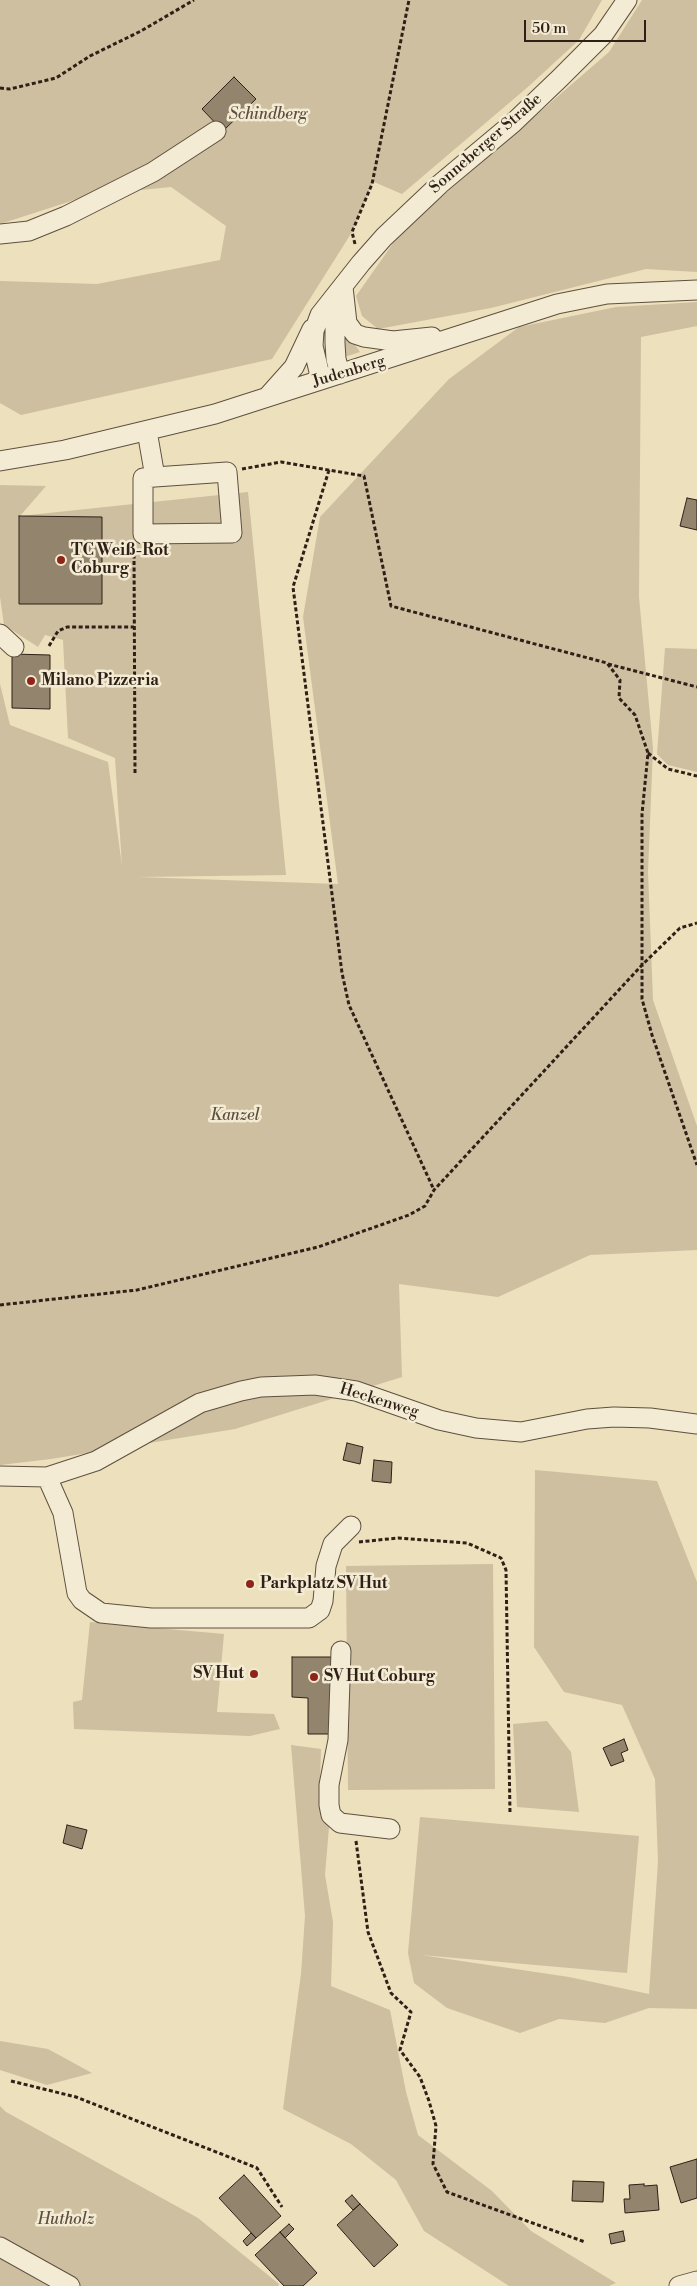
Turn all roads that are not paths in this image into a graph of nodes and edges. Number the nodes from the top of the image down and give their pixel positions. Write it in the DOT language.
graph roads {
  1 [pos="627,0"];
  2 [pos="216,130"];
  3 [pos="0,234"];
  4 [pos="343,287"];
  5 [pos="697,290"];
  6 [pos="320,315"];
  7 [pos="468,334"];
  8 [pos="340,374"];
  9 [pos="321,380"];
  10 [pos="267,398"];
  11 [pos="147,431"];
  12 [pos="0,461"];
  13 [pos="155,477"];
  14 [pos="0,634"];
  15 [pos="14,647"];
  16 [pos="697,1424"];
  17 [pos="0,1476"];
  18 [pos="47,1477"];
  19 [pos="351,1526"];
  20 [pos="341,1651"];
  21 [pos="390,1829"];
  22 [pos="0,2247"];
  23 [pos="697,2281"];
  24 [pos="70,2286"];
  25 [pos="679,2286"];
  1 -- 4 [label="street, Sonneberger Straße"];
  2 -- 3 [label="street"];
  4 -- 6 [label="street, Sonneberger Straße"];
  4 -- 7 [label="street"];
  4 -- 8 [label="street, Sonneberger Straße"];
  5 -- 7 [label="street, Judenberg"];
  6 -- 9 [label="street, Sonneberger Straße"];
  6 -- 10 [label="street, Sonneberger Straße"];
  7 -- 8 [label="street, Judenberg"];
  8 -- 9 [label="street, Judenberg"];
  9 -- 10 [label="street, Judenberg"];
  10 -- 11 [label="street, Judenberg"];
  11 -- 12 [label="street, Judenberg"];
  11 -- 13 [label="street"];
  13 -- 13 [label="street"];
  14 -- 15 [label="street"];
  16 -- 18 [label="street, Heckenweg"];
  17 -- 18 [label="street, Heckenweg"];
  18 -- 19 [label="street"];
  20 -- 21 [label="street"];
  22 -- 24 [label="street"];
  23 -- 25 [label="street"];
}
